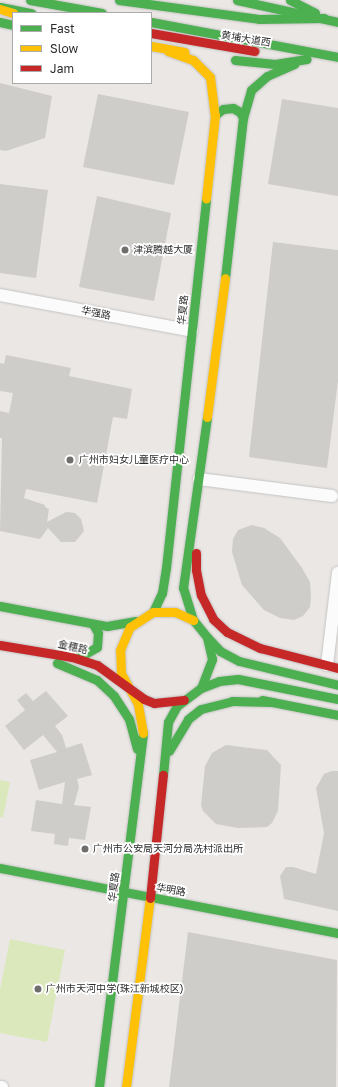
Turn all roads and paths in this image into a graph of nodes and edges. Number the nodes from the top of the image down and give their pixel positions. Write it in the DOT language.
graph roads {
  1 [pos="30,0"];
  2 [pos="119,0"];
  3 [pos="237,0"];
  4 [pos="290,0"];
  5 [pos="0,8"];
  6 [pos="25,12"];
  7 [pos="96,12"];
  8 [pos="12,13"];
  9 [pos="324,18"];
  10 [pos="338,18"];
  11 [pos="0,22"];
  12 [pos="152,22"];
  13 [pos="338,22"];
  14 [pos="12,24"];
  15 [pos="152,33"];
  16 [pos="152,46"];
  17 [pos="152,46"];
  18 [pos="203,55"];
  19 [pos="338,57"];
  20 [pos="224,59"];
  21 [pos="307,59"];
  22 [pos="338,64"];
  23 [pos="215,115"];
  24 [pos="243,118"];
  25 [pos="0,295"];
  26 [pos="192,331"];
  27 [pos="199,479"];
  28 [pos="197,496"];
  29 [pos="332,496"];
  30 [pos="167,563"];
  31 [pos="186,566"];
  32 [pos="338,573"];
  33 [pos="0,606"];
  34 [pos="153,612"];
  35 [pos="193,620"];
  36 [pos="136,621"];
  37 [pos="93,624"];
  38 [pos="207,637"];
  39 [pos="0,645"];
  40 [pos="36,651"];
  41 [pos="72,657"];
  42 [pos="334,667"];
  43 [pos="338,685"];
  44 [pos="201,688"];
  45 [pos="132,691"];
  46 [pos="338,698"];
  47 [pos="184,700"];
  48 [pos="272,702"];
  49 [pos="338,715"];
  50 [pos="140,767"];
  51 [pos="163,768"];
  52 [pos="0,868"];
  53 [pos="124,893"];
  54 [pos="150,898"];
  55 [pos="338,933"];
  56 [pos="99,1087"];
  57 [pos="126,1087"];
  1 -- 7 [label="main road"];
  2 -- 9 [label="main road"];
  3 -- 9 [label="main road"];
  4 -- 9 [label="main road"];
  5 -- 6 [label="main road"];
  5 -- 8 [label="main road"];
  9 -- 10 [label="main road"];
  9 -- 13 [label="main road"];
  11 -- 14 [label="main road"];
  12 -- 19 [label="main road"];
  15 -- 21 [label="main road, 黄埔大道西"];
  16 -- 18 [label="main road"];
  17 -- 23 [label="main road, 华夏路"];
  20 -- 21 [label="main road"];
  21 -- 22 [label="main road, 黄埔大道西"];
  21 -- 24 [label="main road, 华夏路"];
  23 -- 24 [label="main road"];
  23 -- 26 [label="main road, 华夏路"];
  24 -- 27 [label="main road, 华夏路"];
  25 -- 26 [label="street, 华强路"];
  26 -- 30 [label="main road, 华夏路"];
  27 -- 28 [label="main road, 华夏路"];
  27 -- 29 [label="street"];
  28 -- 31 [label="main road, 华夏路"];
  28 -- 42 [label="main road"];
  30 -- 31 [label="main road"];
  30 -- 34 [label="main road, 华夏路"];
  31 -- 35 [label="main road, 华夏路"];
  32 -- 42 [label="street"];
  33 -- 37 [label="main road"];
  34 -- 35 [label="main road, 华夏路"];
  34 -- 36 [label="main road, 华夏路"];
  35 -- 38 [label="main road, 华夏路"];
  36 -- 37 [label="main road"];
  36 -- 45 [label="main road, 华夏路"];
  37 -- 41 [label="main road"];
  38 -- 42 [label="main road"];
  38 -- 43 [label="main road"];
  38 -- 44 [label="main road, 华夏路"];
  39 -- 40 [label="main road, 金穗路"];
  40 -- 41 [label="main road, 金穗路"];
  40 -- 50 [label="main road"];
  41 -- 45 [label="main road, 金穗路"];
  44 -- 46 [label="main road"];
  44 -- 47 [label="main road, 华夏路"];
  44 -- 48 [label="main road"];
  45 -- 47 [label="main road, 华夏路"];
  45 -- 50 [label="main road, 华夏路"];
  47 -- 51 [label="main road, 华夏路"];
  48 -- 49 [label="main road"];
  48 -- 51 [label="main road"];
  50 -- 53 [label="main road, 华夏路"];
  51 -- 54 [label="main road, 华夏路"];
  52 -- 53 [label="main road, 华明路"];
  53 -- 54 [label="main road, 华明路"];
  53 -- 56 [label="main road, 华夏路"];
  54 -- 55 [label="main road, 华明路"];
  54 -- 57 [label="main road, 华夏路"];
}
